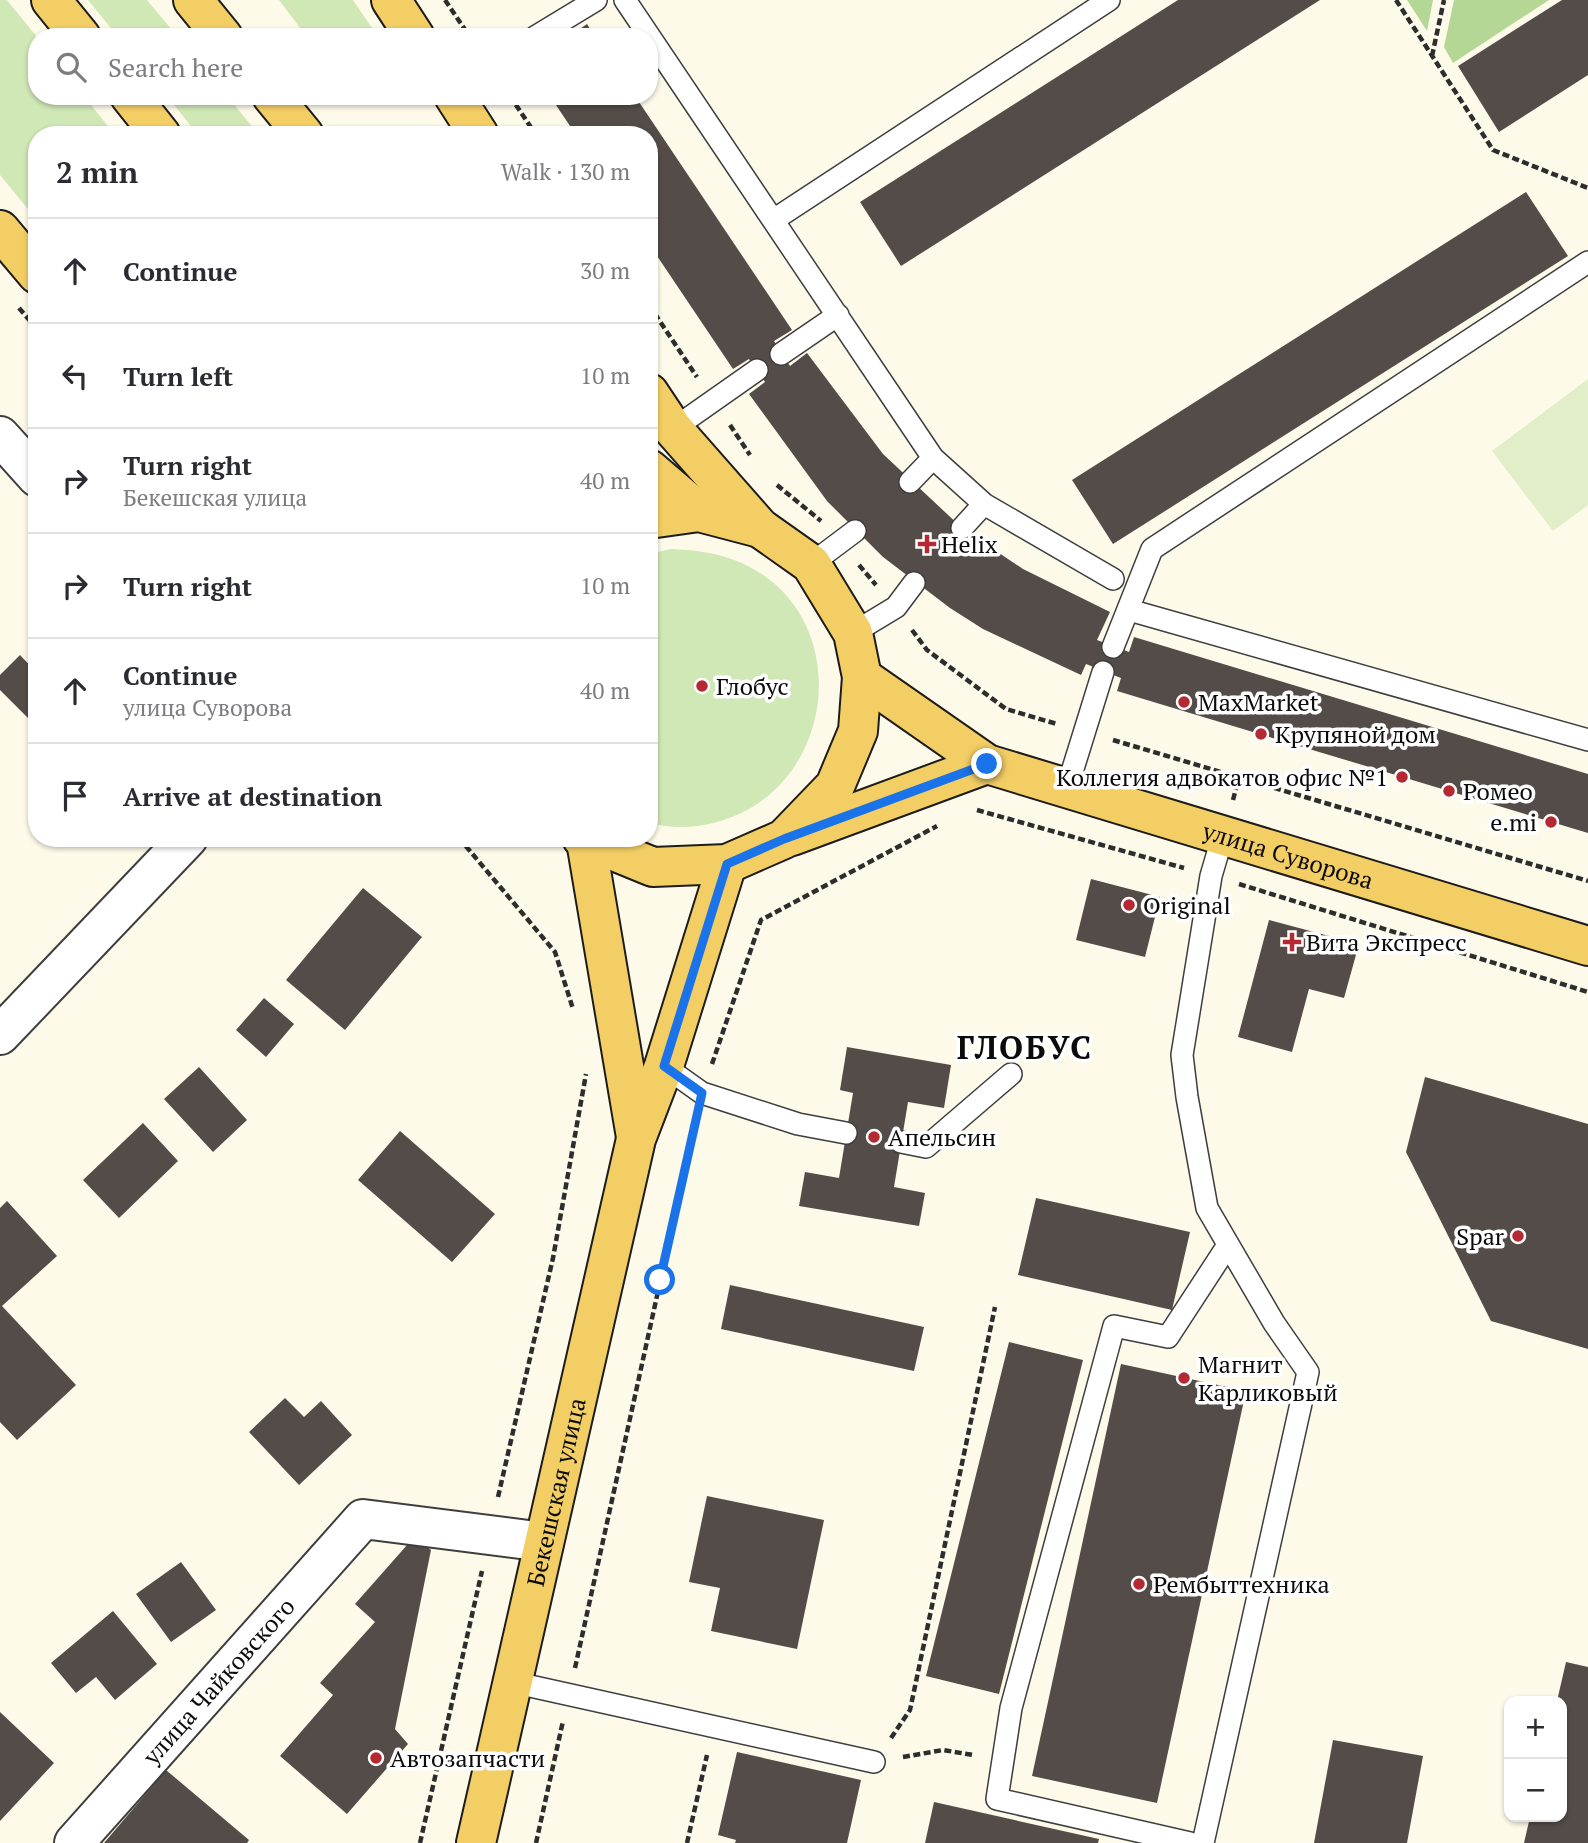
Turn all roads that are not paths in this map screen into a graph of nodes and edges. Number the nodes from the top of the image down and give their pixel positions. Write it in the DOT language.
graph roads {
  1 [pos="51,0"];
  2 [pos="193,0"];
  3 [pos="391,0"];
  4 [pos="596,0"];
  5 [pos="625,0"];
  6 [pos="1109,0"];
  7 [pos="74,28"];
  8 [pos="216,28"];
  9 [pos="409,28"];
  10 [pos="550,28"];
  11 [pos="644,28"];
  12 [pos="658,48"];
  13 [pos="137,105"];
  14 [pos="279,105"];
  15 [pos="460,105"];
  16 [pos="154,126"];
  17 [pos="297,126"];
  18 [pos="473,126"];
  19 [pos="775,219"];
  20 [pos="0,230"];
  21 [pos="1588,262"];
  22 [pos="28,263"];
  23 [pos="838,315"];
  24 [pos="781,354"];
  25 [pos="757,370"];
  26 [pos="658,406"];
  27 [pos="673,429"];
  28 [pos="0,436"];
  29 [pos="933,458"];
  30 [pos="28,467"];
  31 [pos="658,477"];
  32 [pos="910,482"];
  33 [pos="984,505"];
  34 [pos="699,512"];
  35 [pos="658,518"];
  36 [pos="760,528"];
  37 [pos="962,528"];
  38 [pos="1112,579"];
  39 [pos="914,583"];
  40 [pos="1129,610"];
  41 [pos="853,633"];
  42 [pos="1113,647"];
  43 [pos="1103,672"];
  44 [pos="862,677"];
  45 [pos="1588,740"];
  46 [pos="987,764"];
  47 [pos="1067,788"];
  48 [pos="1223,835"];
  49 [pos="784,839"];
  50 [pos="179,847"];
  51 [pos="585,847"];
  52 [pos="602,847"];
  53 [pos="727,864"];
  54 [pos="1588,946"];
  55 [pos="0,1035"];
  56 [pos="664,1066"];
  57 [pos="1011,1074"];
  58 [pos="846,1133"];
  59 [pos="636,1139"];
  60 [pos="901,1142"];
  61 [pos="1228,1245"];
  62 [pos="544,1542"];
  63 [pos="512,1682"];
  64 [pos="874,1762"];
  65 [pos="74,1843"];
  66 [pos="476,1843"];
  67 [pos="1190,1843"];
  68 [pos="1203,1843"];
  1 -- 7 [label="main road"];
  2 -- 8 [label="main road"];
  3 -- 9 [label="main road"];
  4 -- 10 [label="lane"];
  5 -- 11 [label="lane"];
  6 -- 19 [label="lane"];
  12 -- 19 [label="lane"];
  13 -- 16 [label="main road"];
  14 -- 17 [label="main road"];
  15 -- 18 [label="main road"];
  19 -- 23 [label="lane"];
  20 -- 22 [label="main road"];
  21 -- 40 [label="lane"];
  23 -- 24 [label="lane"];
  23 -- 29 [label="lane"];
  25 -- 27 [label="lane"];
  26 -- 27 [label="main road"];
  27 -- 36 [label="main road"];
  28 -- 30 [label="street"];
  29 -- 32 [label="lane"];
  29 -- 33 [label="lane"];
  31 -- 34 [label="main road"];
  33 -- 37 [label="lane"];
  33 -- 38 [label="lane"];
  34 -- 35 [label="main road"];
  34 -- 36 [label="main road"];
  36 -- 41 [label="main road"];
  39 -- 41 [label="lane"];
  40 -- 42 [label="lane"];
  40 -- 45 [label="lane"];
  41 -- 44 [label="main road"];
  43 -- 47 [label="lane"];
  44 -- 46 [label="main road, улица Суворова"];
  44 -- 49 [label="main road"];
  46 -- 47 [label="main road, улица Суворова"];
  46 -- 49 [label="main road"];
  47 -- 48 [label="main road, улица Суворова"];
  48 -- 54 [label="main road, улица Суворова"];
  48 -- 61 [label="lane"];
  49 -- 53 [label="main road"];
  50 -- 55 [label="street"];
  51 -- 59 [label="main road, Бекешская улица"];
  52 -- 53 [label="main road"];
  53 -- 56 [label="main road, Бекешская улица"];
  56 -- 58 [label="lane"];
  56 -- 59 [label="main road, Бекешская улица"];
  57 -- 60 [label="lane"];
  59 -- 62 [label="main road, Бекешская улица"];
  61 -- 67 [label="lane"];
  61 -- 68 [label="lane"];
  62 -- 63 [label="main road, Бекешская улица"];
  62 -- 65 [label="street, улица Чайковского"];
  63 -- 64 [label="lane"];
  63 -- 66 [label="main road, Бекешская улица"];
}
